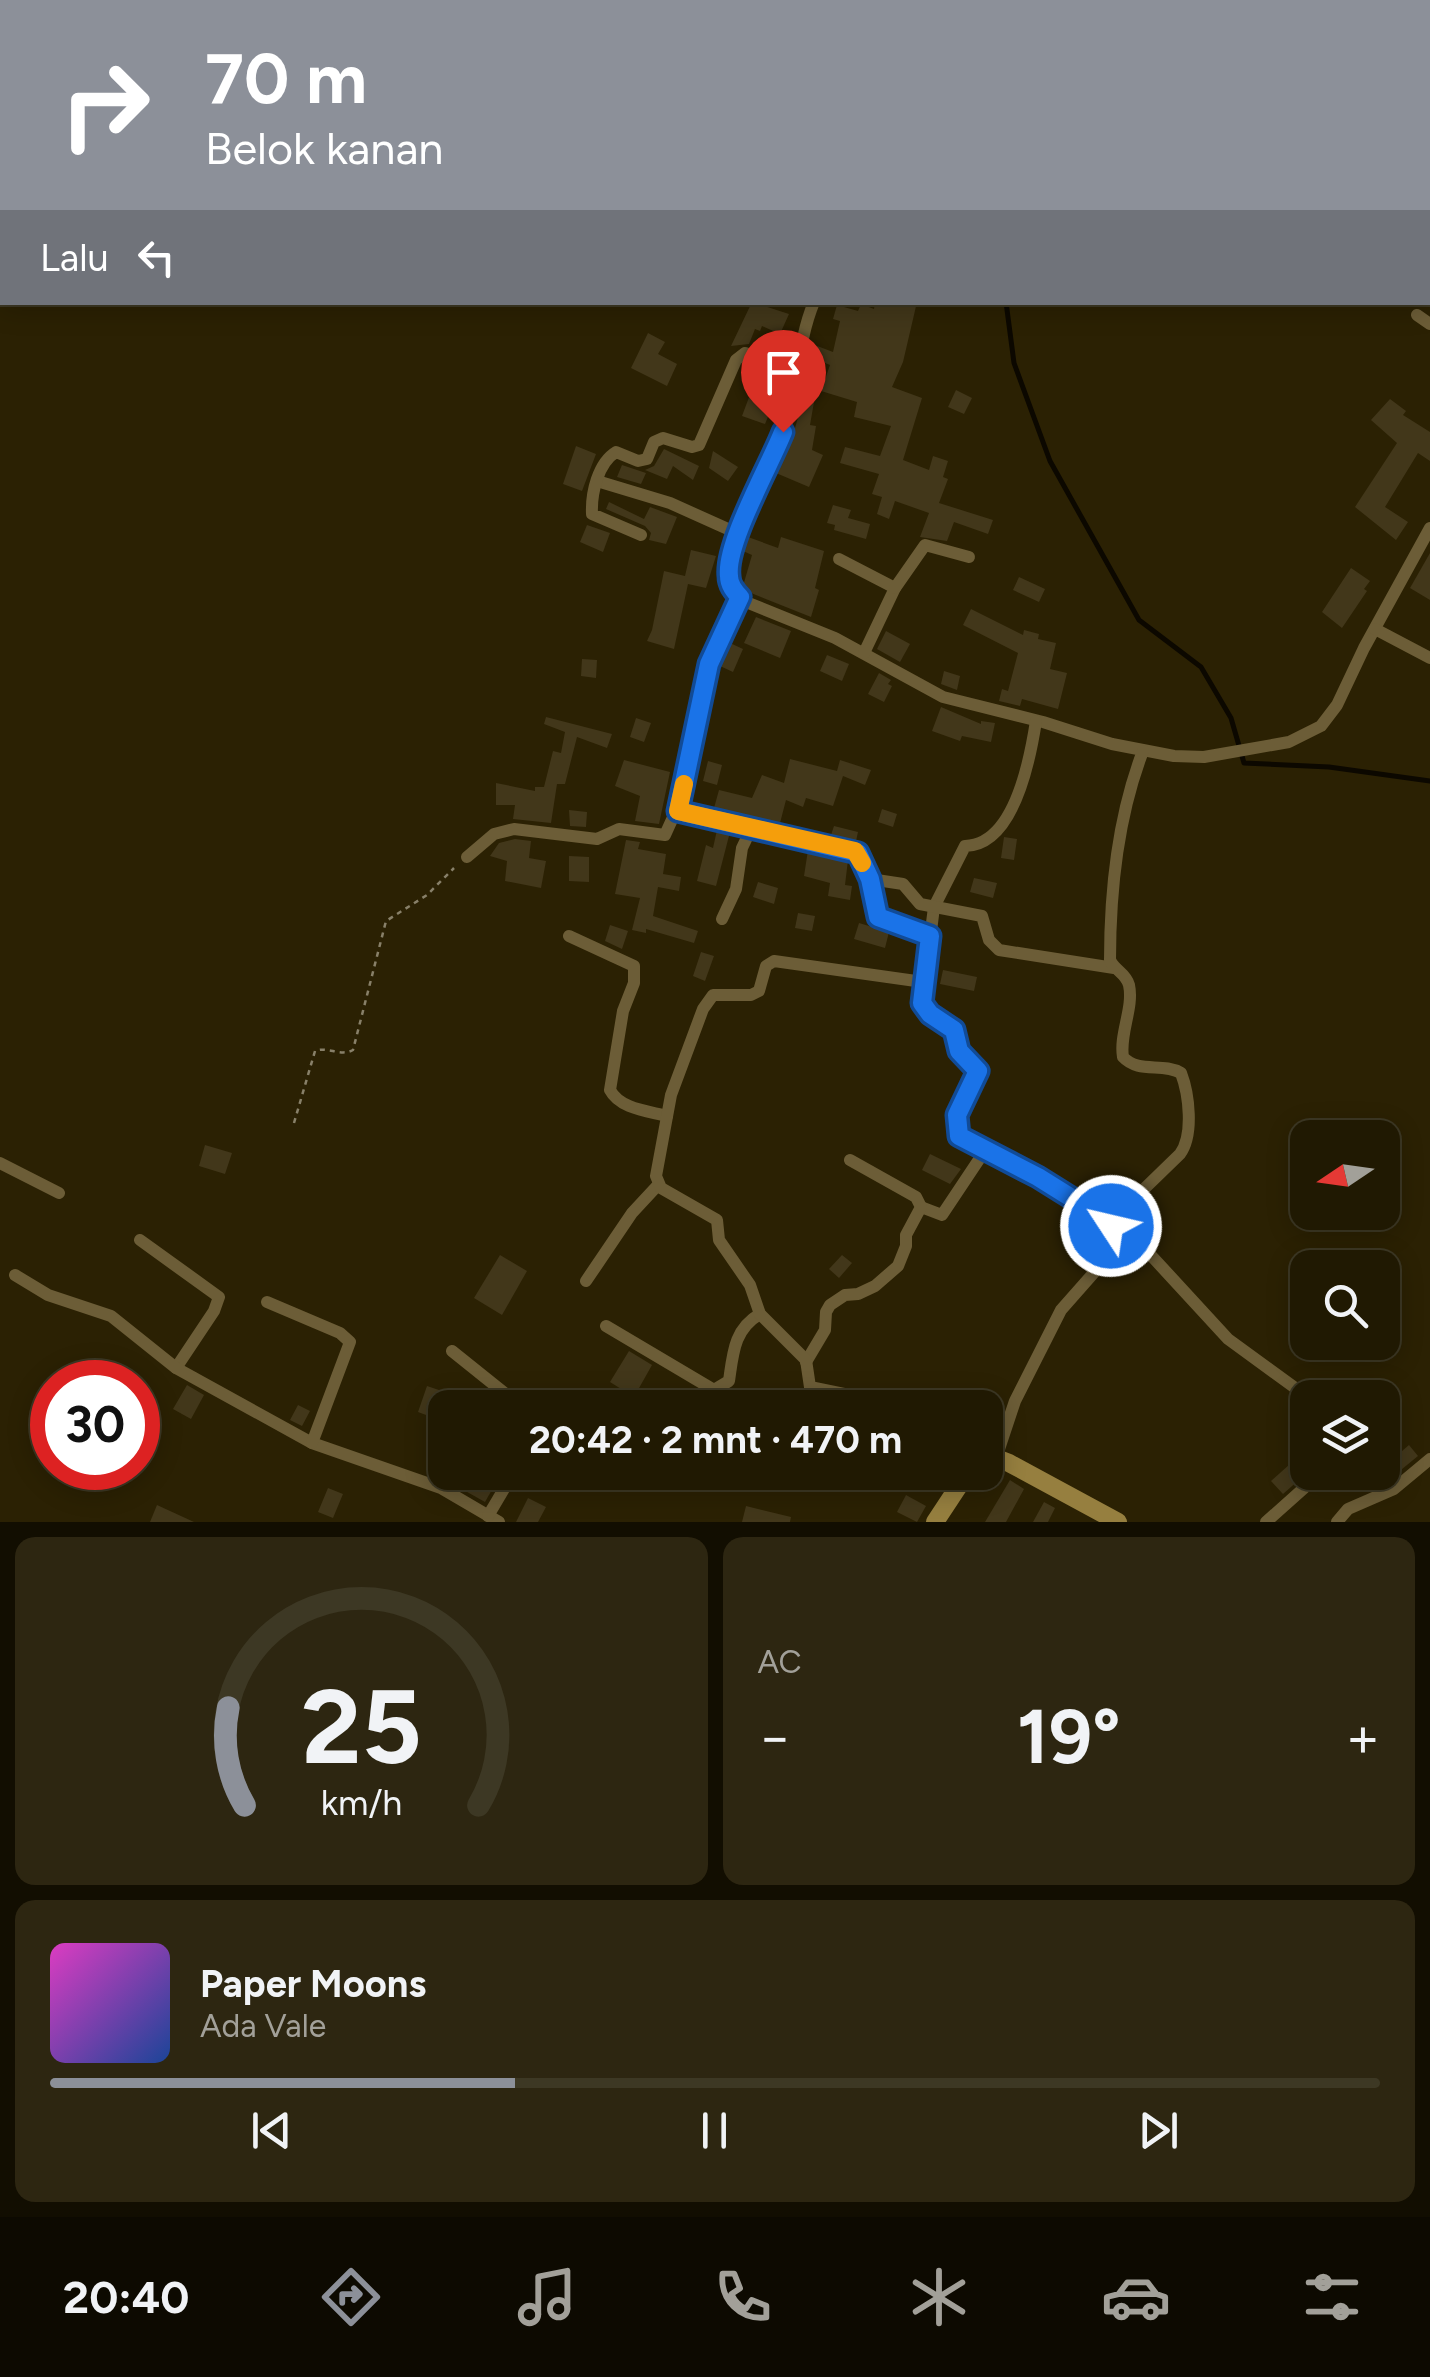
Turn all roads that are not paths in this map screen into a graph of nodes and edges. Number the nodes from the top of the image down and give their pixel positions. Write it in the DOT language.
graph roads {
  1 [pos="813,305"];
  2 [pos="1417,315"];
  3 [pos="1430,324"];
  4 [pos="796,370"];
  5 [pos="597,480"];
  6 [pos="1430,528"];
  7 [pos="740,534"];
  8 [pos="642,535"];
  9 [pos="1426,545"];
  10 [pos="969,556"];
  11 [pos="839,559"];
  12 [pos="895,588"];
  13 [pos="740,597"];
  14 [pos="1374,629"];
  15 [pos="864,653"];
  16 [pos="1430,658"];
  17 [pos="1036,720"];
  18 [pos="1143,751"];
  19 [pos="678,811"];
  20 [pos="752,827"];
  21 [pos="466,857"];
  22 [pos="870,879"];
  23 [pos="934,907"];
  24 [pos="722,918"];
  25 [pos="569,936"];
  26 [pos="930,936"];
  27 [pos="1114,968"];
  28 [pos="923,982"];
  29 [pos="668,1116"];
  30 [pos="986,1149"];
  31 [pos="850,1160"];
  32 [pos="0,1164"];
  33 [pos="658,1185"];
  34 [pos="59,1192"];
  35 [pos="922,1207"];
  36 [pos="1110,1222"];
  37 [pos="140,1240"];
  38 [pos="1120,1242"];
  39 [pos="15,1275"];
  40 [pos="586,1281"];
  41 [pos="267,1302"];
  42 [pos="760,1314"];
  43 [pos="606,1326"];
  44 [pos="452,1351"];
  45 [pos="806,1362"];
  46 [pos="176,1368"];
  47 [pos="1290,1384"];
  48 [pos="501,1390"];
  49 [pos="825,1390"];
  50 [pos="1003,1430"];
  51 [pos="312,1443"];
  52 [pos="1430,1460"];
  53 [pos="1003,1465"];
  54 [pos="506,1490"];
  55 [pos="956,1490"];
  56 [pos="1302,1490"];
  57 [pos="1090,1516"];
  58 [pos="494,1519"];
  59 [pos="935,1522"];
  60 [pos="1118,1522"];
  61 [pos="1266,1522"];
  62 [pos="1337,1522"];
  1 -- 4 [label="street"];
  2 -- 3 [label="street"];
  4 -- 5 [label="street"];
  4 -- 7 [label="street"];
  5 -- 7 [label="street"];
  5 -- 8 [label="street"];
  6 -- 9 [label="street"];
  7 -- 13 [label="street"];
  9 -- 14 [label="street"];
  10 -- 12 [label="street"];
  11 -- 12 [label="street"];
  12 -- 15 [label="street"];
  13 -- 15 [label="street"];
  13 -- 19 [label="street"];
  14 -- 16 [label="street"];
  14 -- 18 [label="street"];
  15 -- 17 [label="street"];
  17 -- 18 [label="street"];
  17 -- 23 [label="street"];
  18 -- 27 [label="street"];
  19 -- 20 [label="street"];
  19 -- 21 [label="street"];
  20 -- 22 [label="street"];
  20 -- 24 [label="street"];
  22 -- 23 [label="street"];
  22 -- 26 [label="street"];
  23 -- 26 [label="street"];
  23 -- 27 [label="street"];
  25 -- 29 [label="street"];
  26 -- 28 [label="street"];
  27 -- 36 [label="street"];
  28 -- 29 [label="street"];
  28 -- 30 [label="street"];
  29 -- 33 [label="street"];
  30 -- 35 [label="street"];
  30 -- 36 [label="street"];
  31 -- 35 [label="street"];
  32 -- 34 [label="street"];
  33 -- 40 [label="street"];
  33 -- 42 [label="street"];
  35 -- 45 [label="street"];
  36 -- 38 [label="street"];
  37 -- 46 [label="street"];
  38 -- 47 [label="street"];
  38 -- 50 [label="street"];
  39 -- 46 [label="street"];
  41 -- 51 [label="street"];
  42 -- 43 [label="street"];
  42 -- 45 [label="street"];
  44 -- 48 [label="street"];
  45 -- 49 [label="street"];
  46 -- 51 [label="street"];
  51 -- 58 [label="street"];
  52 -- 62 [label="street"];
  53 -- 57 [label="street"];
  54 -- 58 [label="street"];
  55 -- 59 [label="street"];
  56 -- 61 [label="street"];
  57 -- 60 [label="street"];
}
